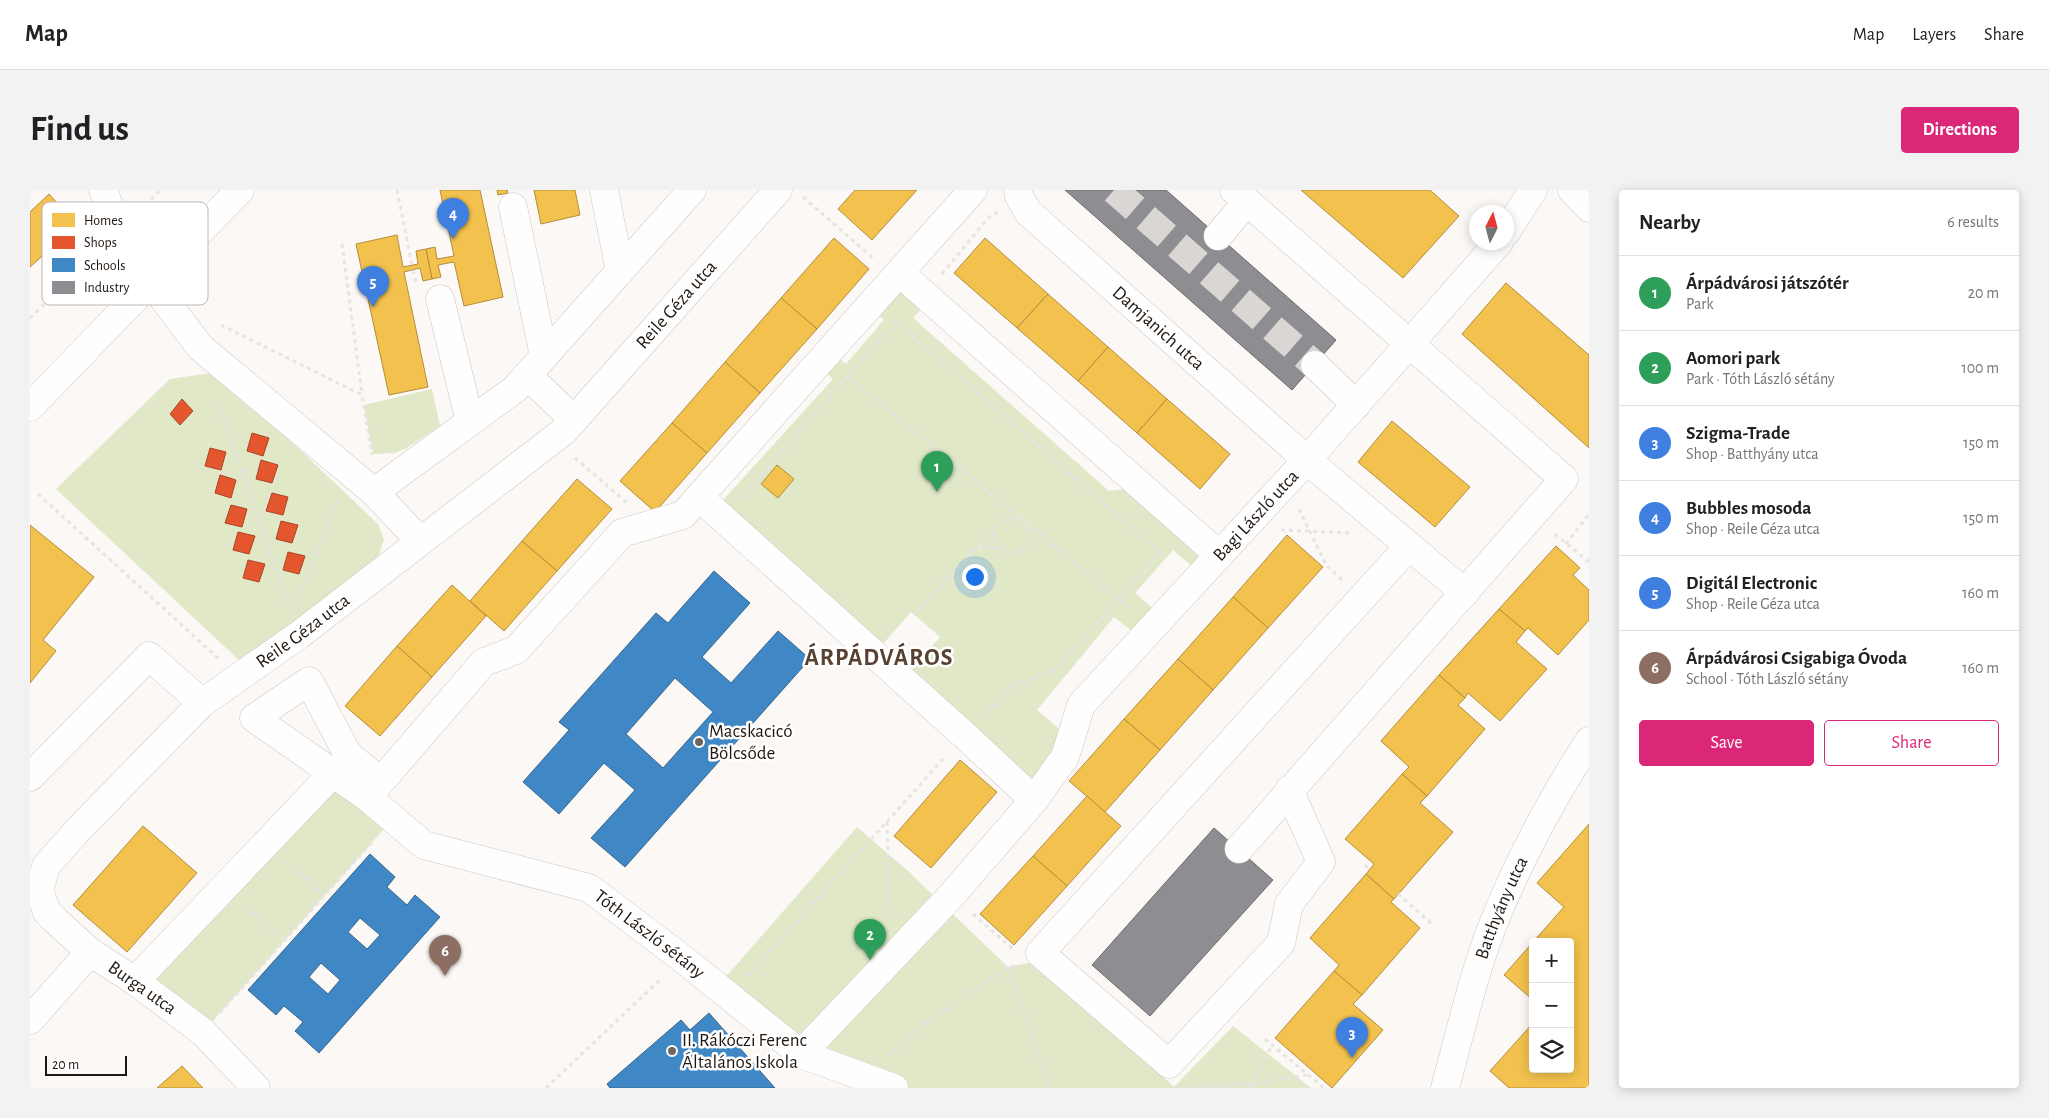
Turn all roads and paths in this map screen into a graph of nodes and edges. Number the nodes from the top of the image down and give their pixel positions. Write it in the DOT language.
graph roads {
  1 [pos="103,190"];
  2 [pos="160,190"];
  3 [pos="240,190"];
  4 [pos="397,190"];
  5 [pos="604,190"];
  6 [pos="692,190"];
  7 [pos="973,190"];
  8 [pos="1533,190"];
  9 [pos="1572,190"];
  10 [pos="789,192"];
  11 [pos="1240,196"];
  12 [pos="1009,200"];
  13 [pos="108,202"];
  14 [pos="148,202"];
  15 [pos="513,207"];
  16 [pos="1589,208"];
  17 [pos="1514,220"];
  18 [pos="208,223"];
  19 [pos="1218,236"];
  20 [pos="342,244"];
  21 [pos="1492,250"];
  22 [pos="412,265"];
  23 [pos="620,271"];
  24 [pos="898,275"];
  25 [pos="924,294"];
  26 [pos="440,299"];
  27 [pos="43,305"];
  28 [pos="129,305"];
  29 [pos="168,305"];
  30 [pos="30,318"];
  31 [pos="1409,344"];
  32 [pos="824,358"];
  33 [pos="1315,365"];
  34 [pos="536,366"];
  35 [pos="848,377"];
  36 [pos="216,394"];
  37 [pos="362,395"];
  38 [pos="1356,405"];
  39 [pos="30,407"];
  40 [pos="574,420"];
  41 [pos="470,422"];
  42 [pos="569,453"];
  43 [pos="1307,460"];
  44 [pos="374,492"];
  45 [pos="38,494"];
  46 [pos="699,497"];
  47 [pos="1299,508"];
  48 [pos="1589,514"];
  49 [pos="723,519"];
  50 [pos="1022,519"];
  51 [pos="1026,522"];
  52 [pos="652,524"];
  53 [pos="1280,530"];
  54 [pos="1309,530"];
  55 [pos="994,533"];
  56 [pos="1555,534"];
  57 [pos="420,541"];
  58 [pos="1402,541"];
  59 [pos="1566,544"];
  60 [pos="1001,549"];
  61 [pos="974,551"];
  62 [pos="1219,554"];
  63 [pos="1589,562"];
  64 [pos="1464,593"];
  65 [pos="1362,598"];
  66 [pos="1120,599"];
  67 [pos="914,615"];
  68 [pos="1153,627"];
  69 [pos="299,635"];
  70 [pos="240,678"];
  71 [pos="202,703"];
  72 [pos="966,736"];
  73 [pos="1589,740"];
  74 [pos="334,772"];
  75 [pos="30,777"];
  76 [pos="374,789"];
  77 [pos="1293,798"];
  78 [pos="1034,800"];
  79 [pos="393,819"];
  80 [pos="887,821"];
  81 [pos="1272,832"];
  82 [pos="1309,835"];
  83 [pos="260,850"];
  84 [pos="1365,865"];
  85 [pos="1370,870"];
  86 [pos="40,872"];
  87 [pos="224,887"];
  88 [pos="1398,894"];
  89 [pos="325,895"];
  90 [pos="952,896"];
  91 [pos="1430,923"];
  92 [pos="285,940"];
  93 [pos="1015,951"];
  94 [pos="90,952"];
  95 [pos="682,959"];
  96 [pos="891,960"];
  97 [pos="135,981"];
  98 [pos="729,997"];
  99 [pos="30,1020"];
  100 [pos="203,1032"];
  101 [pos="1264,1039"];
  102 [pos="1272,1045"];
  103 [pos="801,1054"];
  104 [pos="1308,1076"];
  105 [pos="868,1078"];
  106 [pos="1252,1086"];
  107 [pos="256,1088"];
  108 [pos="546,1088"];
  109 [pos="894,1088"];
  110 [pos="1050,1088"];
  111 [pos="1174,1088"];
  112 [pos="1324,1088"];
  113 [pos="1445,1088"];
  1 -- 13 [label="street"];
  2 -- 14 [label="path"];
  3 -- 18 [label="street"];
  4 -- 22 [label="path"];
  5 -- 23 [label="street"];
  6 -- 23 [label="street"];
  7 -- 24 [label="street"];
  8 -- 17 [label="street"];
  9 -- 16 [label="street"];
  10 -- 24 [label="path"];
  10 -- 40 [label="street, Reile Géza utca"];
  11 -- 19 [label="street"];
  11 -- 31 [label="street"];
  12 -- 25 [label="path"];
  12 -- 43 [label="street, Damjanich utca"];
  15 -- 34 [label="street"];
  20 -- 37 [label="path"];
  21 -- 31 [label="street, Bagi László utca"];
  23 -- 34 [label="street"];
  24 -- 25 [label="street"];
  24 -- 32 [label="street"];
  25 -- 62 [label="street"];
  26 -- 41 [label="street"];
  27 -- 30 [label="path"];
  28 -- 39 [label="street"];
  29 -- 44 [label="street"];
  31 -- 38 [label="street, Bagi László utca"];
  31 -- 64 [label="street"];
  32 -- 35 [label="path"];
  32 -- 46 [label="street"];
  33 -- 38 [label="street"];
  34 -- 40 [label="street"];
  34 -- 41 [label="street"];
  35 -- 49 [label="path"];
  35 -- 50 [label="path"];
  35 -- 66 [label="path"];
  36 -- 69 [label="path"];
  38 -- 43 [label="street, Bagi László utca"];
  40 -- 57 [label="street, Reile Géza utca"];
  41 -- 44 [label="street"];
  42 -- 52 [label="path"];
  43 -- 58 [label="street, Damjanich utca"];
  43 -- 62 [label="street, Bagi László utca"];
  44 -- 57 [label="street"];
  45 -- 70 [label="path"];
  46 -- 49 [label="street"];
  46 -- 52 [label="street"];
  47 -- 54 [label="path"];
  48 -- 59 [label="path"];
  49 -- 72 [label="street"];
  50 -- 51 [label="path"];
  50 -- 55 [label="path"];
  51 -- 60 [label="path"];
  51 -- 66 [label="path"];
  52 -- 76 [label="street"];
  53 -- 54 [label="path"];
  54 -- 58 [label="path"];
  54 -- 65 [label="path"];
  55 -- 60 [label="path"];
  55 -- 61 [label="path"];
  56 -- 59 [label="path"];
  57 -- 69 [label="street, Reile Géza utca"];
  58 -- 64 [label="street, Damjanich utca"];
  58 -- 65 [label="street"];
  59 -- 63 [label="path"];
  60 -- 61 [label="path"];
  61 -- 67 [label="path"];
  62 -- 68 [label="street, Bagi László utca"];
  64 -- 77 [label="street"];
  65 -- 82 [label="street"];
  66 -- 68 [label="path"];
  66 -- 72 [label="path"];
  68 -- 78 [label="street, Bagi László utca"];
  69 -- 70 [label="street, Reile Géza utca"];
  70 -- 71 [label="street, Reile Géza utca"];
  71 -- 75 [label="street"];
  71 -- 86 [label="street, Reile Géza utca"];
  72 -- 78 [label="street"];
  72 -- 80 [label="path"];
  73 -- 113 [label="street, Batthyány utca"];
  74 -- 76 [label="street"];
  74 -- 76 [label="street"];
  74 -- 83 [label="street"];
  76 -- 79 [label="street, Tóth László sétány"];
  77 -- 81 [label="street"];
  77 -- 81 [label="street"];
  77 -- 82 [label="street"];
  78 -- 90 [label="street, Bagi László utca"];
  79 -- 89 [label="path"];
  79 -- 95 [label="street, Tóth László sétány"];
  80 -- 96 [label="path"];
  80 -- 98 [label="path"];
  81 -- 82 [label="street"];
  83 -- 87 [label="street"];
  83 -- 89 [label="path"];
  84 -- 85 [label="path"];
  86 -- 94 [label="street, Burga utca"];
  87 -- 92 [label="path"];
  87 -- 97 [label="street"];
  88 -- 91 [label="path"];
  89 -- 92 [label="path"];
  90 -- 93 [label="path"];
  90 -- 96 [label="street, Bagi László utca"];
  92 -- 100 [label="path"];
  94 -- 97 [label="street, Burga utca"];
  94 -- 99 [label="street"];
  95 -- 98 [label="street, Tóth László sétány"];
  95 -- 108 [label="path"];
  96 -- 103 [label="street, Bagi László utca"];
  97 -- 100 [label="street, Burga utca"];
  98 -- 103 [label="street, Tóth László sétány"];
  100 -- 107 [label="street, Burga utca"];
  101 -- 102 [label="path"];
  102 -- 104 [label="path"];
  102 -- 106 [label="path"];
  103 -- 105 [label="street, Tóth László sétány"];
  104 -- 106 [label="path"];
  104 -- 112 [label="path"];
  105 -- 109 [label="street, Tóth László sétány"];
  105 -- 110 [label="path"];
  106 -- 111 [label="path"];
}
